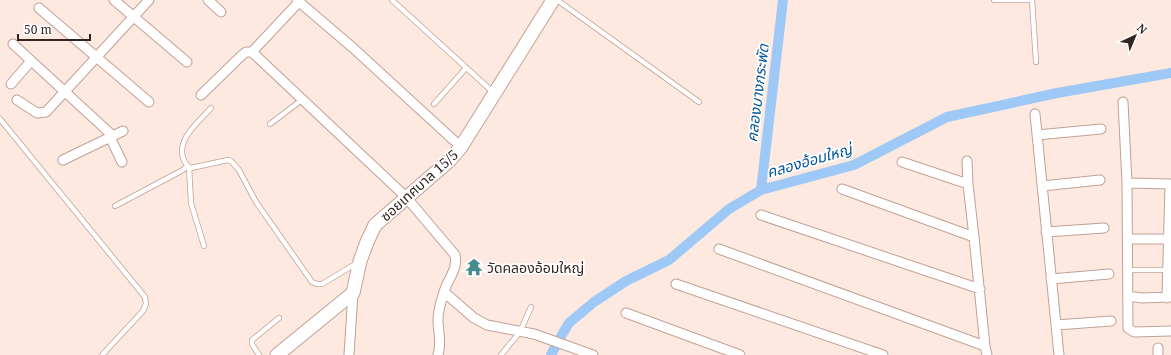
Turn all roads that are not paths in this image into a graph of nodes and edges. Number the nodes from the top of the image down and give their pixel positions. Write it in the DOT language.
graph roads {
  1 [pos="114,0"];
  2 [pos="149,0"];
  3 [pos="208,0"];
  4 [pos="392,0"];
  5 [pos="553,0"];
  6 [pos="557,0"];
  7 [pos="994,0"];
  8 [pos="298,1"];
  9 [pos="39,8"];
  10 [pos="221,12"];
  11 [pos="134,17"];
  12 [pos="13,44"];
  13 [pos="252,52"];
  14 [pos="97,57"];
  15 [pos="31,61"];
  16 [pos="187,62"];
  17 [pos="1036,62"];
  18 [pos="466,68"];
  19 [pos="11,84"];
  20 [pos="66,92"];
  21 [pos="494,93"];
  22 [pos="201,95"];
  23 [pos="303,99"];
  24 [pos="18,100"];
  25 [pos="149,102"];
  26 [pos="699,102"];
  27 [pos="1123,102"];
  28 [pos="434,104"];
  29 [pos="211,108"];
  30 [pos="1035,114"];
  31 [pos="0,119"];
  32 [pos="270,124"];
  33 [pos="1102,128"];
  34 [pos="123,131"];
  35 [pos="1037,135"];
  36 [pos="111,136"];
  37 [pos="461,147"];
  38 [pos="63,160"];
  39 [pos="967,161"];
  40 [pos="122,162"];
  41 [pos="902,162"];
  42 [pos="188,167"];
  43 [pos="1100,180"];
  44 [pos="1127,183"];
  45 [pos="968,184"];
  46 [pos="1170,184"];
  47 [pos="1042,186"];
  48 [pos="842,189"];
  49 [pos="406,197"];
  50 [pos="115,206"];
  51 [pos="761,215"];
  52 [pos="1104,228"];
  53 [pos="1046,232"];
  54 [pos="974,237"];
  55 [pos="1128,239"];
  56 [pos="1170,239"];
  57 [pos="204,246"];
  58 [pos="718,249"];
  59 [pos="360,261"];
  60 [pos="1127,270"];
  61 [pos="1170,270"];
  62 [pos="1109,274"];
  63 [pos="1051,279"];
  64 [pos="676,284"];
  65 [pos="980,289"];
  66 [pos="444,292"];
  67 [pos="353,293"];
  68 [pos="1128,296"];
  69 [pos="1169,298"];
  70 [pos="531,307"];
  71 [pos="626,313"];
  72 [pos="279,318"];
  73 [pos="1111,321"];
  74 [pos="1056,325"];
  75 [pos="1171,331"];
  76 [pos="520,332"];
  77 [pos="986,350"];
  78 [pos="102,355"];
  79 [pos="259,355"];
  80 [pos="277,355"];
  81 [pos="349,355"];
  82 [pos="438,355"];
  83 [pos="501,355"];
  84 [pos="592,355"];
  85 [pos="740,355"];
  86 [pos="883,355"];
  87 [pos="1059,355"];
  1 -- 11 [label="street"];
  2 -- 11 [label="street"];
  3 -- 10 [label="street"];
  4 -- 18 [label="lane"];
  5 -- 21 [label="street, ซอยเทศบาล 15/5"];
  6 -- 26 [label="lane"];
  7 -- 17 [label="lane"];
  8 -- 13 [label="street"];
  8 -- 37 [label="street"];
  9 -- 14 [label="street"];
  11 -- 14 [label="street"];
  11 -- 16 [label="street"];
  12 -- 15 [label="street"];
  13 -- 22 [label="street"];
  13 -- 23 [label="street"];
  14 -- 20 [label="street"];
  14 -- 25 [label="street"];
  15 -- 19 [label="street"];
  15 -- 20 [label="street"];
  18 -- 21 [label="lane"];
  18 -- 28 [label="lane"];
  20 -- 24 [label="street"];
  20 -- 36 [label="street"];
  21 -- 37 [label="street, ซอยเทศบาล 15/5"];
  23 -- 32 [label="lane"];
  23 -- 49 [label="street"];
  27 -- 44 [label="street"];
  29 -- 42 [label="lane"];
  30 -- 35 [label="street"];
  31 -- 78 [label="lane"];
  33 -- 35 [label="street"];
  34 -- 36 [label="street"];
  35 -- 47 [label="street"];
  36 -- 38 [label="street"];
  36 -- 40 [label="street"];
  37 -- 49 [label="street, ซอยเทศบาล 15/5"];
  39 -- 45 [label="street"];
  41 -- 45 [label="street"];
  42 -- 50 [label="lane"];
  42 -- 57 [label="lane"];
  42 -- 59 [label="lane"];
  43 -- 47 [label="street"];
  44 -- 46 [label="street"];
  44 -- 55 [label="street"];
  45 -- 54 [label="street"];
  46 -- 56 [label="street"];
  47 -- 53 [label="street"];
  48 -- 54 [label="street"];
  49 -- 59 [label="street, ซอยเทศบาล 15/5"];
  49 -- 66 [label="street"];
  51 -- 65 [label="street"];
  52 -- 53 [label="street"];
  53 -- 63 [label="street"];
  54 -- 65 [label="street"];
  55 -- 56 [label="street"];
  55 -- 60 [label="street"];
  56 -- 61 [label="street"];
  58 -- 77 [label="street"];
  59 -- 67 [label="street, ซอยเทศบาล 15/5"];
  60 -- 61 [label="lane"];
  60 -- 68 [label="street"];
  61 -- 69 [label="street"];
  62 -- 63 [label="street"];
  63 -- 74 [label="street"];
  64 -- 86 [label="street"];
  65 -- 77 [label="street"];
  66 -- 76 [label="street"];
  66 -- 82 [label="street"];
  67 -- 80 [label="street"];
  67 -- 81 [label="street"];
  68 -- 69 [label="street"];
  68 -- 75 [label="street"];
  70 -- 76 [label="lane"];
  71 -- 85 [label="street"];
  72 -- 79 [label="lane"];
  73 -- 74 [label="street"];
  74 -- 87 [label="street"];
  76 -- 83 [label="lane"];
  76 -- 84 [label="street"];
}
